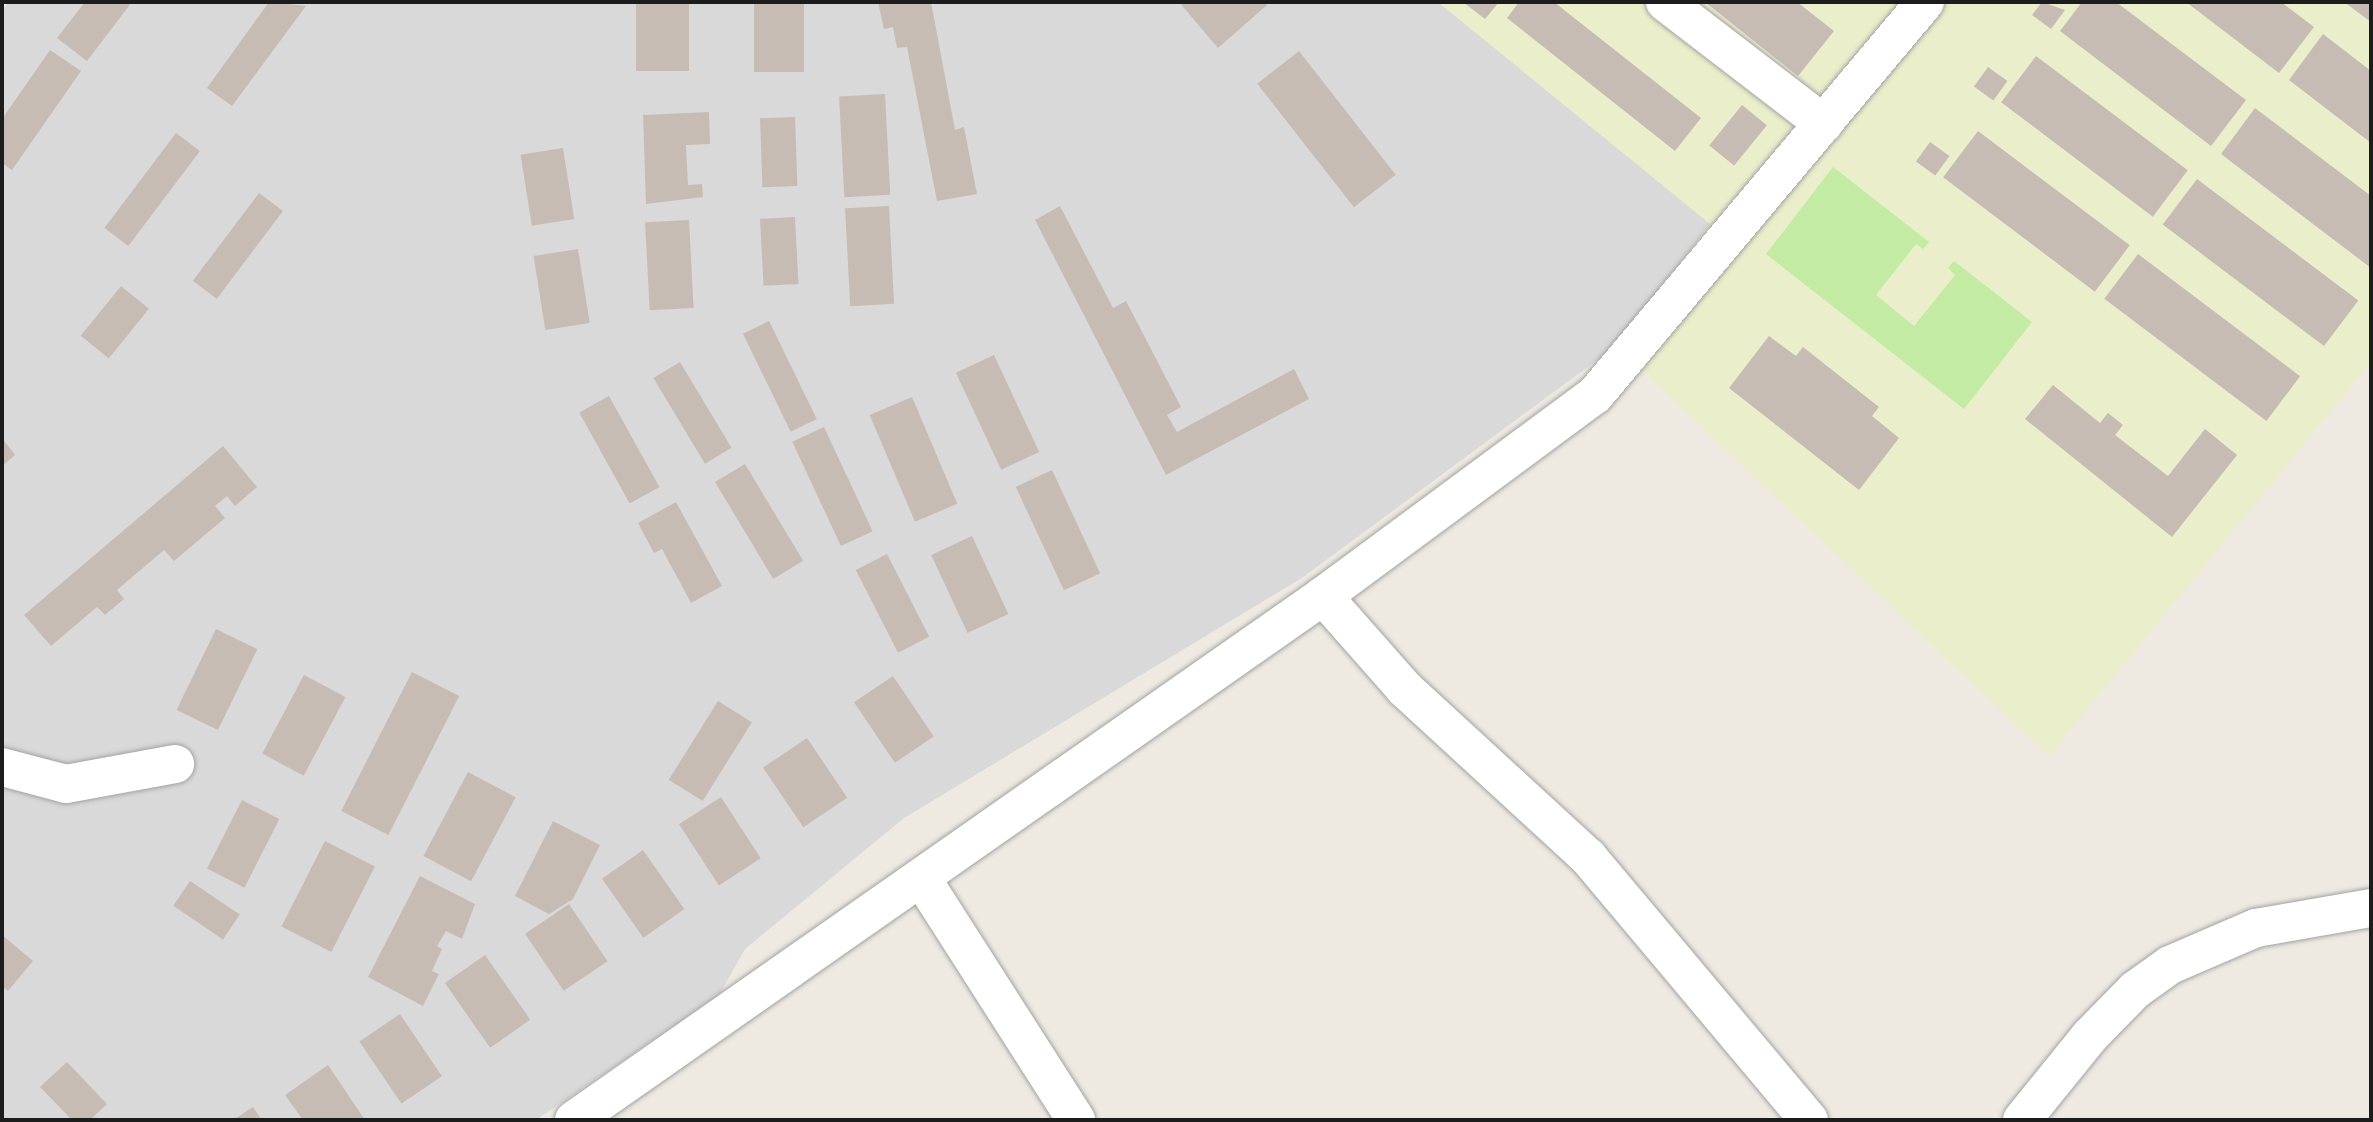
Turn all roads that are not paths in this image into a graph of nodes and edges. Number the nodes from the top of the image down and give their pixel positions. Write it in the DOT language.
graph roads {
  1 [pos="1665,2"];
  2 [pos="1925,2"];
  3 [pos="1824,124"];
  4 [pos="1323,596"];
  5 [pos="175,764"];
  6 [pos="2,766"];
  7 [pos="922,879"];
  8 [pos="2371,908"];
  9 [pos="574,1120"];
  10 [pos="1076,1120"];
  11 [pos="1810,1120"];
  12 [pos="2022,1120"];
  1 -- 3 [label="street"];
  2 -- 3 [label="street"];
  3 -- 4 [label="street"];
  4 -- 7 [label="street"];
  4 -- 11 [label="street"];
  5 -- 6 [label="street"];
  7 -- 9 [label="street"];
  7 -- 10 [label="street"];
  8 -- 12 [label="street"];
}
